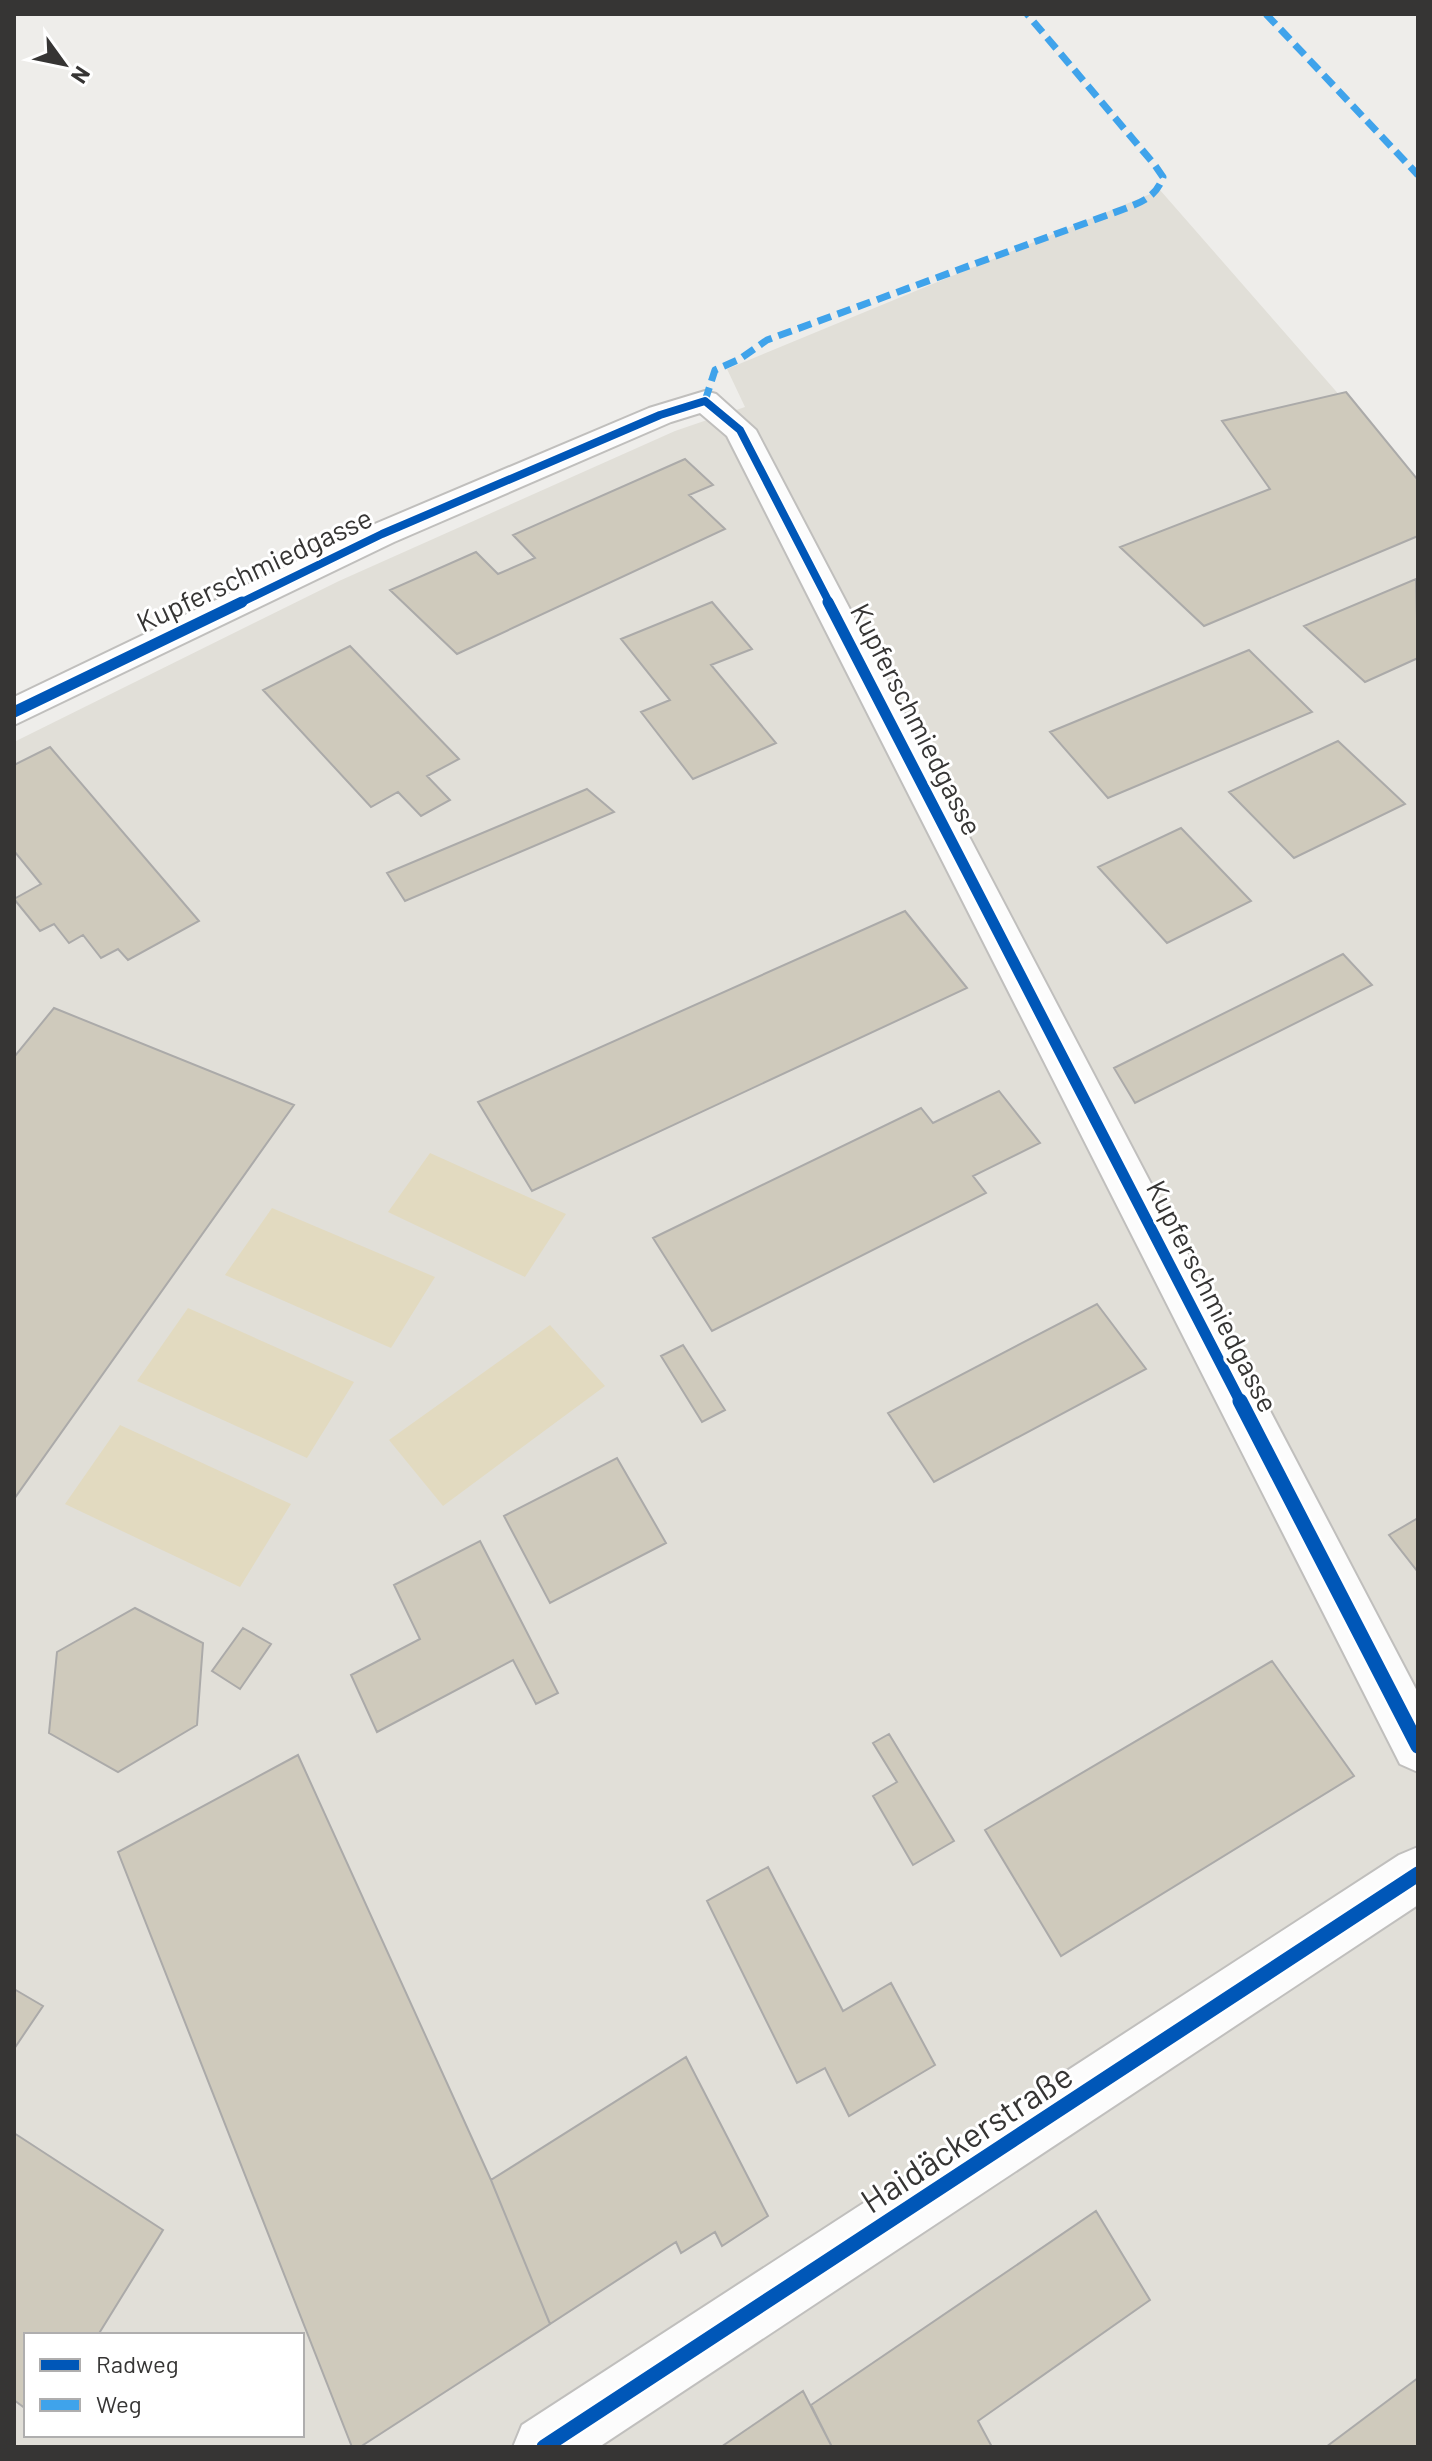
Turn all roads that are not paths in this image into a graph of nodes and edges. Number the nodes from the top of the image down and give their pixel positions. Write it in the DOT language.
graph roads {
  1 [pos="14,712"];
  2 [pos="1418,1746"];
  3 [pos="1418,1874"];
  4 [pos="544,2447"];
  1 -- 2 [label="street, Kupferschmiedgasse"];
  3 -- 4 [label="street, Haidäckerstraße"];
}
